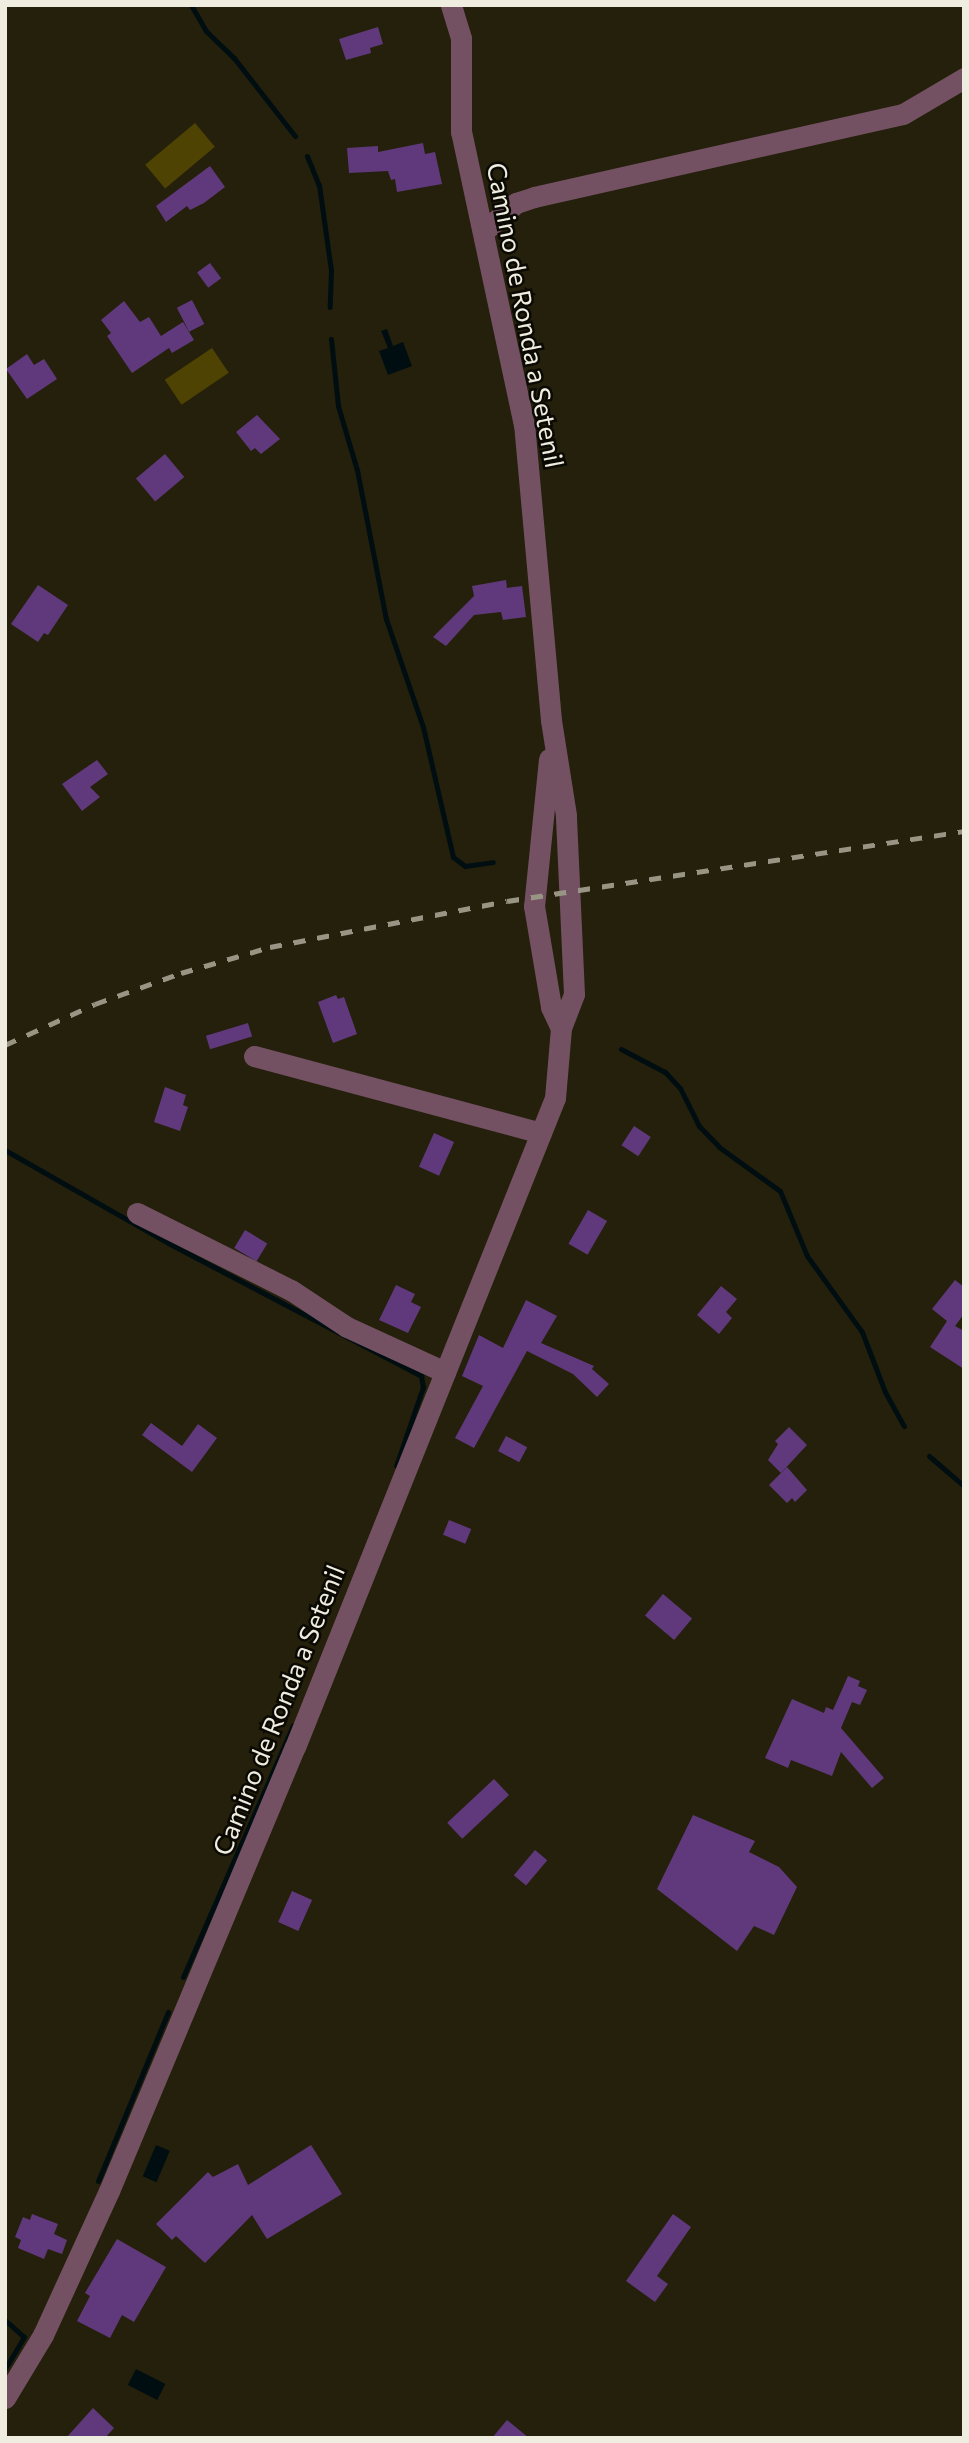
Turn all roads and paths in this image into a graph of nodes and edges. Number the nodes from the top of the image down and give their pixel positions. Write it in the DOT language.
graph roads {
  1 [pos="451,5"];
  2 [pos="964,78"];
  3 [pos="484,231"];
  4 [pos="551,720"];
  5 [pos="562,1028"];
  6 [pos="254,1056"];
  7 [pos="541,1133"];
  8 [pos="137,1213"];
  9 [pos="445,1372"];
  10 [pos="5,2398"];
  1 -- 3 [label="street, Camino de Ronda a Setenil"];
  2 -- 3 [label="street"];
  3 -- 4 [label="street, Camino de Ronda a Setenil"];
  4 -- 5 [label="street, Camino de Ronda a Setenil"];
  4 -- 5 [label="street, Camino de Ronda a Setenil"];
  5 -- 7 [label="street, Camino de Ronda a Setenil"];
  6 -- 7 [label="street"];
  7 -- 9 [label="street, Camino de Ronda a Setenil"];
  8 -- 9 [label="street"];
  9 -- 10 [label="street, Camino de Ronda a Setenil"];
}
